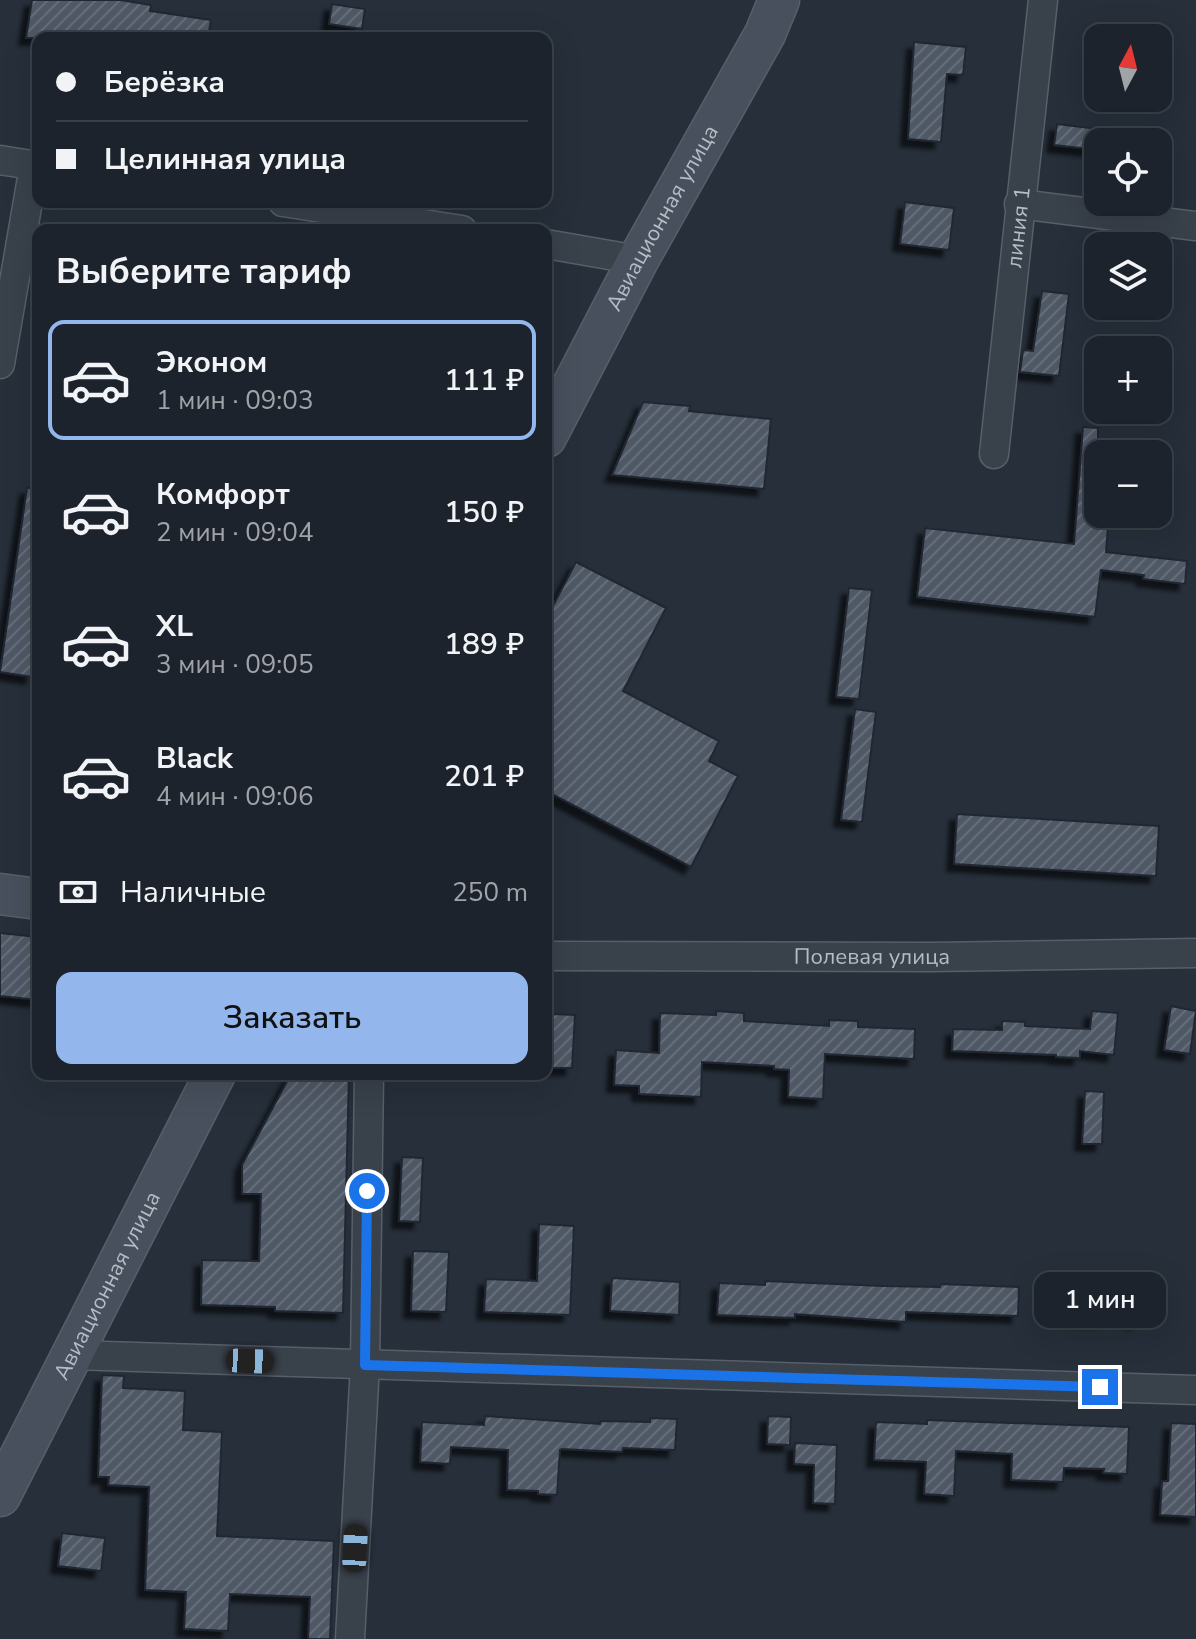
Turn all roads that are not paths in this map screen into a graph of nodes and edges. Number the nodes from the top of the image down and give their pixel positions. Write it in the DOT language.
graph roads {
  1 [pos="779,0"];
  2 [pos="1043,0"];
  3 [pos="0,160"];
  4 [pos="32,165"];
  5 [pos="32,188"];
  6 [pos="1019,204"];
  7 [pos="310,208"];
  8 [pos="379,223"];
  9 [pos="1196,226"];
  10 [pos="552,245"];
  11 [pos="638,260"];
  12 [pos="0,364"];
  13 [pos="552,425"];
  14 [pos="994,454"];
  15 [pos="0,894"];
  16 [pos="32,898"];
  17 [pos="1196,953"];
  18 [pos="552,956"];
  19 [pos="212,1080"];
  20 [pos="369,1080"];
  21 [pos="72,1355"];
  22 [pos="365,1365"];
  23 [pos="1196,1390"];
  24 [pos="0,1496"];
  25 [pos="350,1639"];
  1 -- 11 [label="main road, Авиационная улица"];
  2 -- 6 [label="street, линия 1"];
  3 -- 4 [label="street"];
  5 -- 12 [label="street"];
  6 -- 9 [label="street"];
  6 -- 14 [label="street, линия 1"];
  7 -- 8 [label="street"];
  10 -- 11 [label="street"];
  11 -- 13 [label="main road, Авиационная улица"];
  15 -- 16 [label="main road"];
  17 -- 18 [label="street, Полевая улица"];
  19 -- 21 [label="main road, Авиационная улица"];
  20 -- 22 [label="street"];
  21 -- 22 [label="street"];
  21 -- 24 [label="main road, Авиационная улица"];
  22 -- 23 [label="street"];
  22 -- 25 [label="street"];
}
